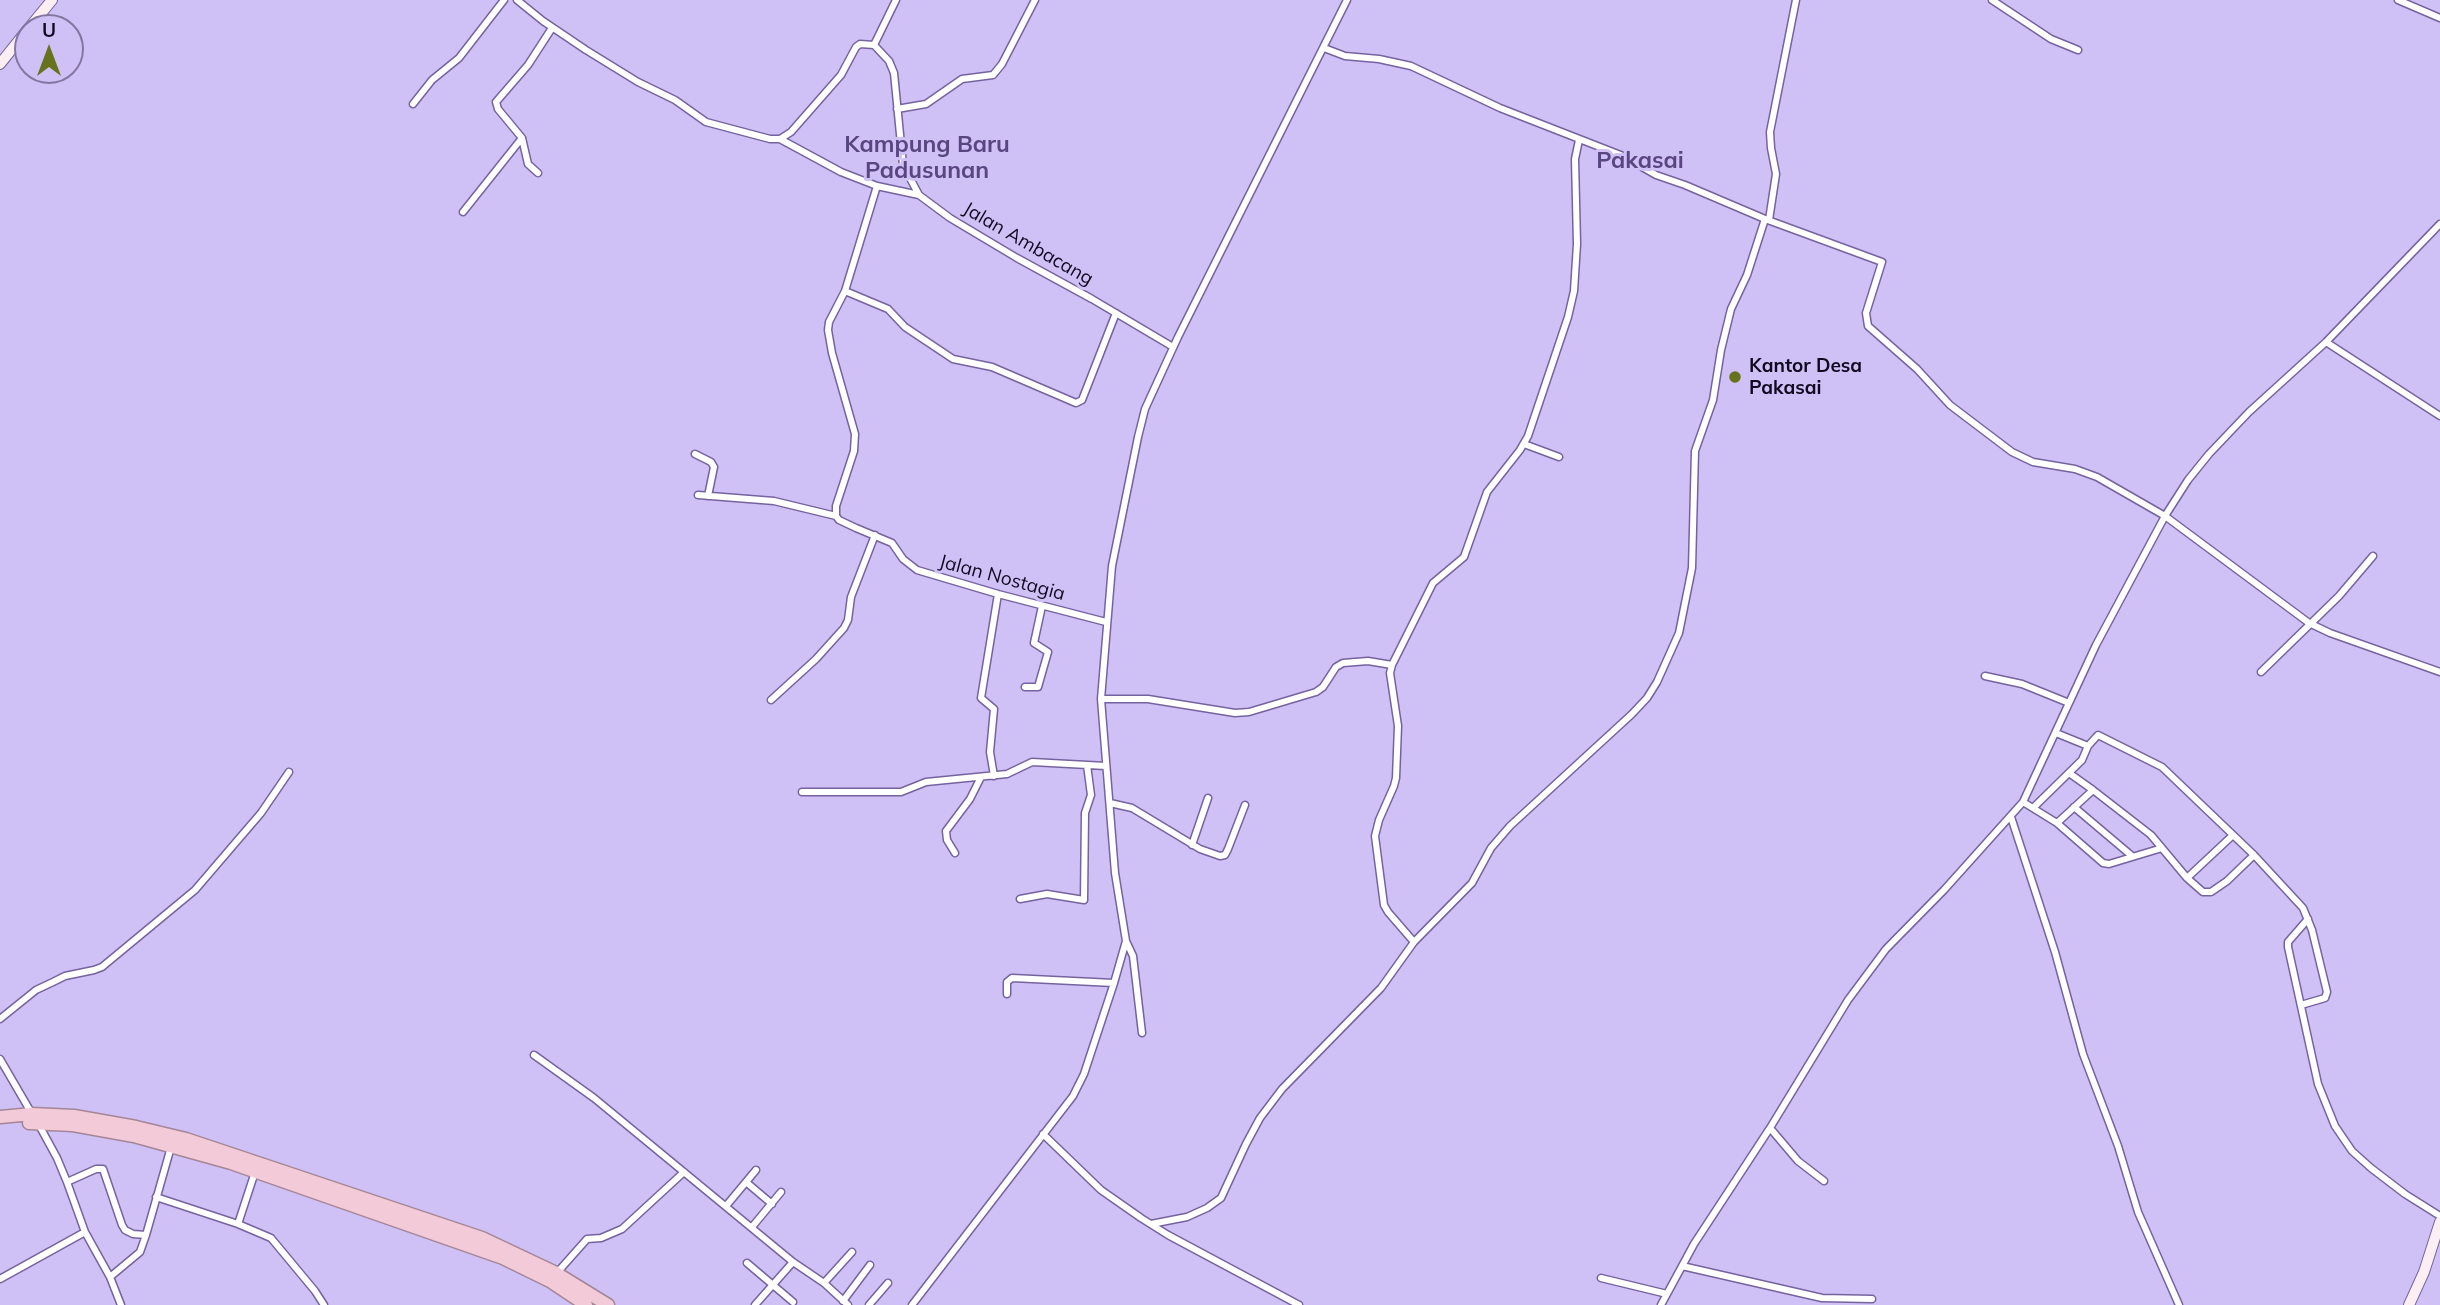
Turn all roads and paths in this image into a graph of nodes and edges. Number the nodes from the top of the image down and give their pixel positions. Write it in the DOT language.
graph roads {
  1 [pos="51,0"];
  2 [pos="503,0"];
  3 [pos="517,0"];
  4 [pos="896,0"];
  5 [pos="1035,0"];
  6 [pos="1347,0"];
  7 [pos="1796,0"];
  8 [pos="1992,0"];
  9 [pos="2398,0"];
  10 [pos="40,14"];
  11 [pos="2440,18"];
  12 [pos="552,28"];
  13 [pos="874,45"];
  14 [pos="14,47"];
  15 [pos="1324,48"];
  16 [pos="2078,50"];
  17 [pos="0,64"];
  18 [pos="413,104"];
  19 [pos="897,109"];
  20 [pos="522,138"];
  21 [pos="780,139"];
  22 [pos="1579,140"];
  23 [pos="538,173"];
  24 [pos="877,187"];
  25 [pos="919,195"];
  26 [pos="463,212"];
  27 [pos="1767,219"];
  28 [pos="2440,224"];
  29 [pos="845,291"];
  30 [pos="1116,313"];
  31 [pos="2326,342"];
  32 [pos="1173,347"];
  33 [pos="2440,416"];
  34 [pos="1524,444"];
  35 [pos="695,454"];
  36 [pos="1559,457"];
  37 [pos="698,495"];
  38 [pos="708,496"];
  39 [pos="836,516"];
  40 [pos="2165,516"];
  41 [pos="875,535"];
  42 [pos="2374,556"];
  43 [pos="998,594"];
  44 [pos="1042,606"];
  45 [pos="1107,622"];
  46 [pos="2309,623"];
  47 [pos="1392,666"];
  48 [pos="2261,672"];
  49 [pos="2440,672"];
  50 [pos="1985,676"];
  51 [pos="1025,687"];
  52 [pos="1101,699"];
  53 [pos="771,700"];
  54 [pos="2069,703"];
  55 [pos="2056,733"];
  56 [pos="2088,746"];
  57 [pos="1087,765"];
  58 [pos="1106,766"];
  59 [pos="289,772"];
  60 [pos="2069,773"];
  61 [pos="994,776"];
  62 [pos="981,777"];
  63 [pos="2093,789"];
  64 [pos="802,792"];
  65 [pos="1208,798"];
  66 [pos="2023,802"];
  67 [pos="1110,803"];
  68 [pos="1245,805"];
  69 [pos="2074,807"];
  70 [pos="2033,808"];
  71 [pos="2011,817"];
  72 [pos="2057,823"];
  73 [pos="2232,835"];
  74 [pos="1192,845"];
  75 [pos="2162,848"];
  76 [pos="955,853"];
  77 [pos="2254,855"];
  78 [pos="2132,856"];
  79 [pos="2186,877"];
  80 [pos="1020,899"];
  81 [pos="2308,919"];
  82 [pos="1126,941"];
  83 [pos="1415,942"];
  84 [pos="1115,983"];
  85 [pos="1007,994"];
  86 [pos="2301,1005"];
  87 [pos="0,1019"];
  88 [pos="1142,1033"];
  89 [pos="534,1055"];
  90 [pos="0,1059"];
  91 [pos="0,1116"];
  92 [pos="34,1118"];
  93 [pos="0,1125"];
  94 [pos="1770,1128"];
  95 [pos="135,1131"];
  96 [pos="1043,1134"];
  97 [pos="172,1145"];
  98 [pos="756,1170"];
  99 [pos="255,1171"];
  100 [pos="684,1172"];
  101 [pos="1824,1181"];
  102 [pos="67,1182"];
  103 [pos="746,1182"];
  104 [pos="781,1192"];
  105 [pos="156,1197"];
  106 [pos="772,1204"];
  107 [pos="726,1206"];
  108 [pos="376,1207"];
  109 [pos="2440,1216"];
  110 [pos="2440,1222"];
  111 [pos="238,1224"];
  112 [pos="1151,1224"];
  113 [pos="752,1227"];
  114 [pos="85,1232"];
  115 [pos="146,1235"];
  116 [pos="852,1252"];
  117 [pos="793,1262"];
  118 [pos="747,1264"];
  119 [pos="870,1265"];
  120 [pos="1682,1266"];
  121 [pos="110,1277"];
  122 [pos="553,1277"];
  123 [pos="1601,1278"];
  124 [pos="0,1279"];
  125 [pos="824,1283"];
  126 [pos="888,1283"];
  127 [pos="773,1285"];
  128 [pos="1667,1294"];
  129 [pos="1872,1299"];
  130 [pos="793,1302"];
  131 [pos="845,1303"];
  132 [pos="121,1305"];
  133 [pos="324,1305"];
  134 [pos="585,1305"];
  135 [pos="608,1305"];
  136 [pos="755,1305"];
  137 [pos="869,1305"];
  138 [pos="912,1305"];
  139 [pos="1299,1305"];
  140 [pos="1661,1305"];
  141 [pos="2179,1305"];
  142 [pos="2409,1305"];
  1 -- 10 [label="street"];
  2 -- 18 [label="street"];
  3 -- 12 [label="street"];
  4 -- 13 [label="street"];
  5 -- 19 [label="street"];
  6 -- 15 [label="street"];
  7 -- 27 [label="street"];
  8 -- 16 [label="street"];
  9 -- 11 [label="street"];
  12 -- 20 [label="street"];
  12 -- 21 [label="street"];
  13 -- 19 [label="street, Jalan Ambacang"];
  13 -- 21 [label="street"];
  14 -- 17 [label="street"];
  15 -- 22 [label="street"];
  15 -- 32 [label="street"];
  19 -- 25 [label="street, Jalan Ambacang"];
  20 -- 23 [label="street"];
  20 -- 26 [label="street"];
  21 -- 24 [label="street"];
  22 -- 27 [label="street"];
  22 -- 34 [label="street"];
  24 -- 25 [label="street"];
  24 -- 29 [label="street"];
  25 -- 30 [label="street, Jalan Ambacang"];
  27 -- 40 [label="street"];
  27 -- 83 [label="street"];
  28 -- 31 [label="street"];
  29 -- 30 [label="street"];
  29 -- 39 [label="street"];
  30 -- 32 [label="street, Jalan Ambacang"];
  31 -- 33 [label="street"];
  31 -- 40 [label="street"];
  32 -- 45 [label="street"];
  34 -- 36 [label="street"];
  34 -- 47 [label="street"];
  35 -- 38 [label="street"];
  37 -- 38 [label="street, Jalan Nostagia"];
  38 -- 39 [label="street, Jalan Nostagia"];
  39 -- 41 [label="street, Jalan Nostagia"];
  40 -- 46 [label="street"];
  40 -- 54 [label="street"];
  41 -- 43 [label="street, Jalan Nostagia"];
  41 -- 53 [label="street"];
  42 -- 46 [label="street"];
  43 -- 44 [label="street, Jalan Nostagia"];
  43 -- 61 [label="street"];
  44 -- 45 [label="street, Jalan Nostagia"];
  44 -- 51 [label="street"];
  45 -- 52 [label="street"];
  46 -- 48 [label="street"];
  46 -- 49 [label="street"];
  47 -- 52 [label="street"];
  47 -- 83 [label="street"];
  50 -- 54 [label="street"];
  52 -- 58 [label="street"];
  54 -- 55 [label="street"];
  55 -- 56 [label="street"];
  55 -- 66 [label="street"];
  56 -- 60 [label="street"];
  56 -- 73 [label="street"];
  57 -- 58 [label="street"];
  57 -- 61 [label="street"];
  57 -- 80 [label="street"];
  58 -- 67 [label="street"];
  59 -- 87 [label="street"];
  60 -- 63 [label="street"];
  60 -- 70 [label="street"];
  61 -- 62 [label="street"];
  62 -- 64 [label="street"];
  62 -- 76 [label="street"];
  63 -- 69 [label="street"];
  63 -- 75 [label="street"];
  65 -- 74 [label="street"];
  66 -- 70 [label="street"];
  66 -- 71 [label="street"];
  67 -- 74 [label="street"];
  67 -- 82 [label="street"];
  68 -- 74 [label="street"];
  69 -- 72 [label="street"];
  69 -- 78 [label="street"];
  70 -- 72 [label="street"];
  71 -- 94 [label="street"];
  71 -- 141 [label="street"];
  72 -- 78 [label="street"];
  73 -- 77 [label="street"];
  73 -- 79 [label="street"];
  75 -- 78 [label="street"];
  75 -- 79 [label="street"];
  77 -- 79 [label="street"];
  77 -- 81 [label="street"];
  81 -- 86 [label="street"];
  81 -- 86 [label="street"];
  82 -- 84 [label="street"];
  82 -- 88 [label="street"];
  83 -- 112 [label="street"];
  84 -- 85 [label="street"];
  84 -- 96 [label="street"];
  86 -- 109 [label="street"];
  89 -- 100 [label="street"];
  90 -- 92 [label="street"];
  91 -- 92 [label="highway"];
  92 -- 93 [label="highway"];
  92 -- 95 [label="highway"];
  92 -- 102 [label="street"];
  94 -- 101 [label="street"];
  94 -- 120 [label="street"];
  95 -- 97 [label="highway"];
  95 -- 108 [label="highway"];
  96 -- 112 [label="street"];
  96 -- 138 [label="street"];
  97 -- 99 [label="highway"];
  97 -- 105 [label="street"];
  98 -- 103 [label="street"];
  99 -- 108 [label="highway"];
  99 -- 111 [label="street"];
  100 -- 107 [label="street"];
  100 -- 122 [label="street"];
  102 -- 114 [label="street"];
  102 -- 115 [label="street"];
  103 -- 106 [label="street"];
  103 -- 107 [label="street"];
  104 -- 106 [label="street"];
  105 -- 111 [label="street"];
  105 -- 115 [label="street"];
  106 -- 113 [label="street"];
  107 -- 113 [label="street"];
  108 -- 122 [label="highway"];
  110 -- 142 [label="street"];
  111 -- 133 [label="street"];
  112 -- 139 [label="street"];
  113 -- 117 [label="street"];
  114 -- 121 [label="street"];
  114 -- 124 [label="street"];
  115 -- 121 [label="street"];
  116 -- 125 [label="street"];
  117 -- 125 [label="street"];
  117 -- 127 [label="street"];
  118 -- 127 [label="street"];
  119 -- 131 [label="street"];
  120 -- 128 [label="street"];
  120 -- 129 [label="street"];
  121 -- 132 [label="street"];
  122 -- 134 [label="highway"];
  122 -- 135 [label="highway"];
  123 -- 128 [label="street"];
  125 -- 131 [label="street"];
  126 -- 137 [label="street"];
  127 -- 130 [label="street"];
  127 -- 136 [label="street"];
  128 -- 140 [label="street"];
}
